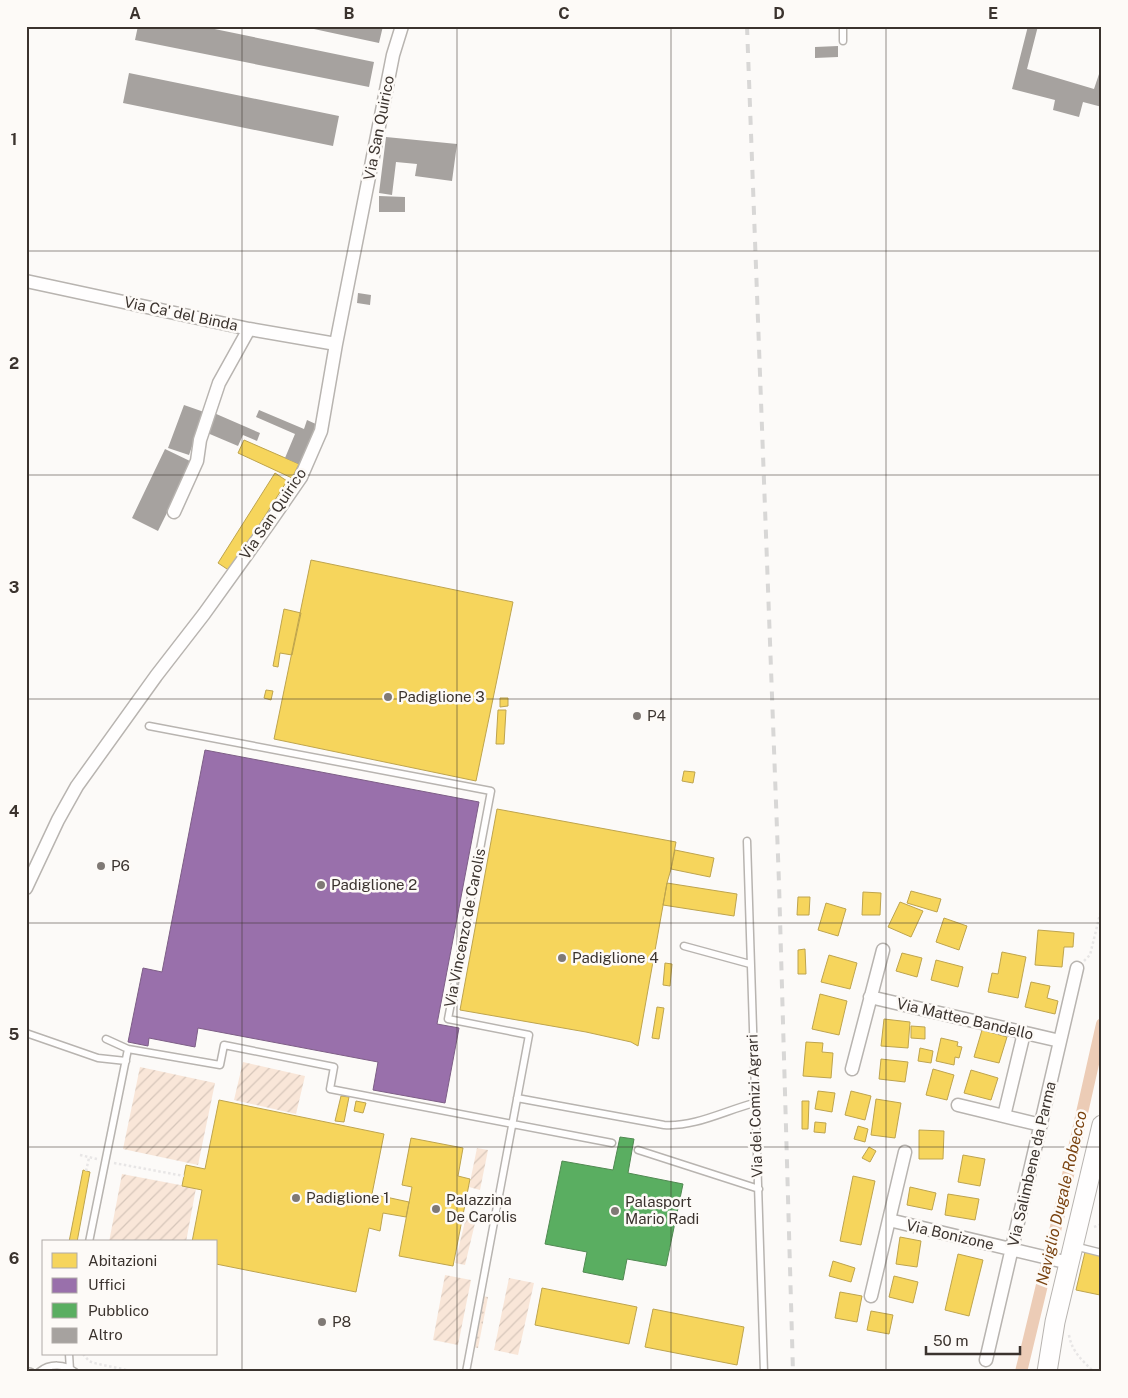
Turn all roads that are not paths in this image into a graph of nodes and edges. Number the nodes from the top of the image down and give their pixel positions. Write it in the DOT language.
graph roads {
  1 [pos="402,26"];
  2 [pos="843,26"];
  3 [pos="843,41"];
  4 [pos="26,281"];
  5 [pos="249,329"];
  6 [pos="336,344"];
  7 [pos="174,512"];
  8 [pos="149,726"];
  9 [pos="747,840"];
  10 [pos="26,888"];
  11 [pos="684,946"];
  12 [pos="883,950"];
  13 [pos="750,964"];
  14 [pos="1077,968"];
  15 [pos="870,997"];
  16 [pos="26,1033"];
  17 [pos="1024,1033"];
  18 [pos="106,1040"];
  19 [pos="1060,1041"];
  20 [pos="128,1050"];
  21 [pos="126,1061"];
  22 [pos="852,1069"];
  23 [pos="518,1098"];
  24 [pos="754,1103"];
  25 [pos="958,1105"];
  26 [pos="1004,1116"];
  27 [pos="512,1124"];
  28 [pos="1102,1124"];
  29 [pos="1041,1125"];
  30 [pos="612,1143"];
  31 [pos="638,1150"];
  32 [pos="905,1152"];
  33 [pos="759,1189"];
  34 [pos="889,1220"];
  35 [pos="90,1240"];
  36 [pos="1018,1251"];
  37 [pos="1102,1252"];
  38 [pos="1067,1257"];
  39 [pos="871,1296"];
  40 [pos="1051,1353"];
  41 [pos="69,1356"];
  42 [pos="986,1360"];
  43 [pos="72,1370"];
  44 [pos="26,1371"];
  45 [pos="30,1372"];
  46 [pos="39,1372"];
  47 [pos="466,1372"];
  48 [pos="764,1372"];
  49 [pos="1047,1372"];
  50 [pos="1061,1372"];
  1 -- 6 [label="street, Via San Quirico"];
  2 -- 3 [label="lane"];
  4 -- 5 [label="street, Via Ca' del Binda"];
  5 -- 6 [label="street, Via Ca' del Binda"];
  5 -- 7 [label="street"];
  6 -- 10 [label="street, Via San Quirico"];
  8 -- 23 [label="lane, Via Vincenzo de Carolis"];
  9 -- 13 [label="lane, Via dei Comizi Agrari"];
  11 -- 13 [label="lane"];
  12 -- 15 [label="street"];
  13 -- 24 [label="lane, Via dei Comizi Agrari"];
  14 -- 19 [label="street, Via Salimbene da Parma"];
  15 -- 17 [label="street, Via Matteo Bandello"];
  15 -- 22 [label="street"];
  16 -- 21 [label="lane"];
  17 -- 19 [label="street, Via Matteo Bandello"];
  17 -- 26 [label="street"];
  18 -- 20 [label="lane"];
  19 -- 29 [label="street, Via Salimbene da Parma"];
  20 -- 21 [label="lane"];
  20 -- 27 [label="lane"];
  21 -- 35 [label="lane"];
  23 -- 24 [label="lane"];
  23 -- 27 [label="lane, Via Vincenzo de Carolis"];
  24 -- 33 [label="lane, Via dei Comizi Agrari"];
  25 -- 26 [label="street"];
  26 -- 29 [label="street"];
  27 -- 30 [label="lane"];
  27 -- 47 [label="lane, Via Vincenzo de Carolis"];
  28 -- 38 [label="main road"];
  29 -- 36 [label="street, Via Salimbene da Parma"];
  31 -- 33 [label="lane"];
  32 -- 34 [label="street, Via Bonizone"];
  33 -- 48 [label="lane, Via dei Comizi Agrari"];
  34 -- 36 [label="street, Via Bonizone"];
  34 -- 39 [label="street, Via Bonizone"];
  36 -- 38 [label="street, Via Bonizone"];
  36 -- 42 [label="street, Via Salimbene da Parma"];
  37 -- 38 [label="lane"];
  38 -- 40 [label="main road"];
  40 -- 49 [label="main road"];
  40 -- 50 [label="main road"];
  41 -- 43 [label="lane"];
  43 -- 46 [label="lane"];
  44 -- 45 [label="lane"];
}
